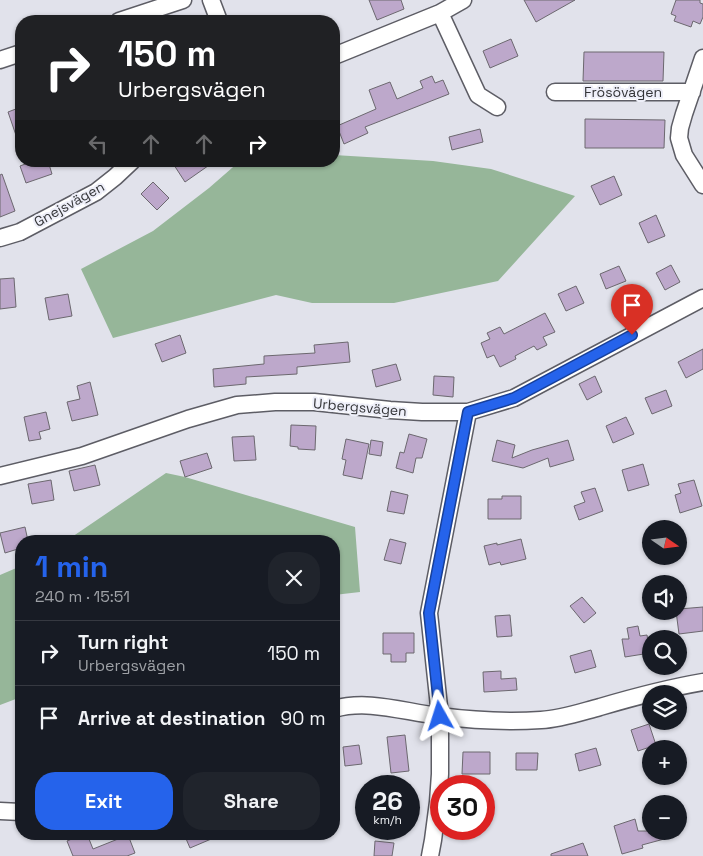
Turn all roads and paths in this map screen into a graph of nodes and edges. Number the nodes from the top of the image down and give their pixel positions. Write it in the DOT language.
graph roads {
  1 [pos="183,0"];
  2 [pos="211,0"];
  3 [pos="463,0"];
  4 [pos="440,12"];
  5 [pos="137,15"];
  6 [pos="217,15"];
  7 [pos="340,54"];
  8 [pos="15,55"];
  9 [pos="703,58"];
  10 [pos="0,60"];
  11 [pos="555,92"];
  12 [pos="692,92"];
  13 [pos="497,107"];
  14 [pos="126,167"];
  15 [pos="703,185"];
  16 [pos="0,238"];
  17 [pos="703,298"];
  18 [pos="468,412"];
  19 [pos="0,476"];
  20 [pos="703,682"];
  21 [pos="340,708"];
  22 [pos="440,716"];
  23 [pos="0,811"];
  24 [pos="15,812"];
  25 [pos="430,856"];
  1 -- 5 [label="street"];
  2 -- 6 [label="street"];
  3 -- 4 [label="street"];
  4 -- 7 [label="street"];
  4 -- 13 [label="street"];
  8 -- 10 [label="street"];
  9 -- 12 [label="street"];
  11 -- 12 [label="street, Frösövägen"];
  12 -- 15 [label="street"];
  14 -- 16 [label="street, Gnejsvägen"];
  17 -- 18 [label="street, Urbergsvägen"];
  18 -- 19 [label="street, Urbergsvägen"];
  18 -- 22 [label="street"];
  20 -- 22 [label="street"];
  21 -- 22 [label="street"];
  22 -- 25 [label="street"];
  23 -- 24 [label="street"];
}
